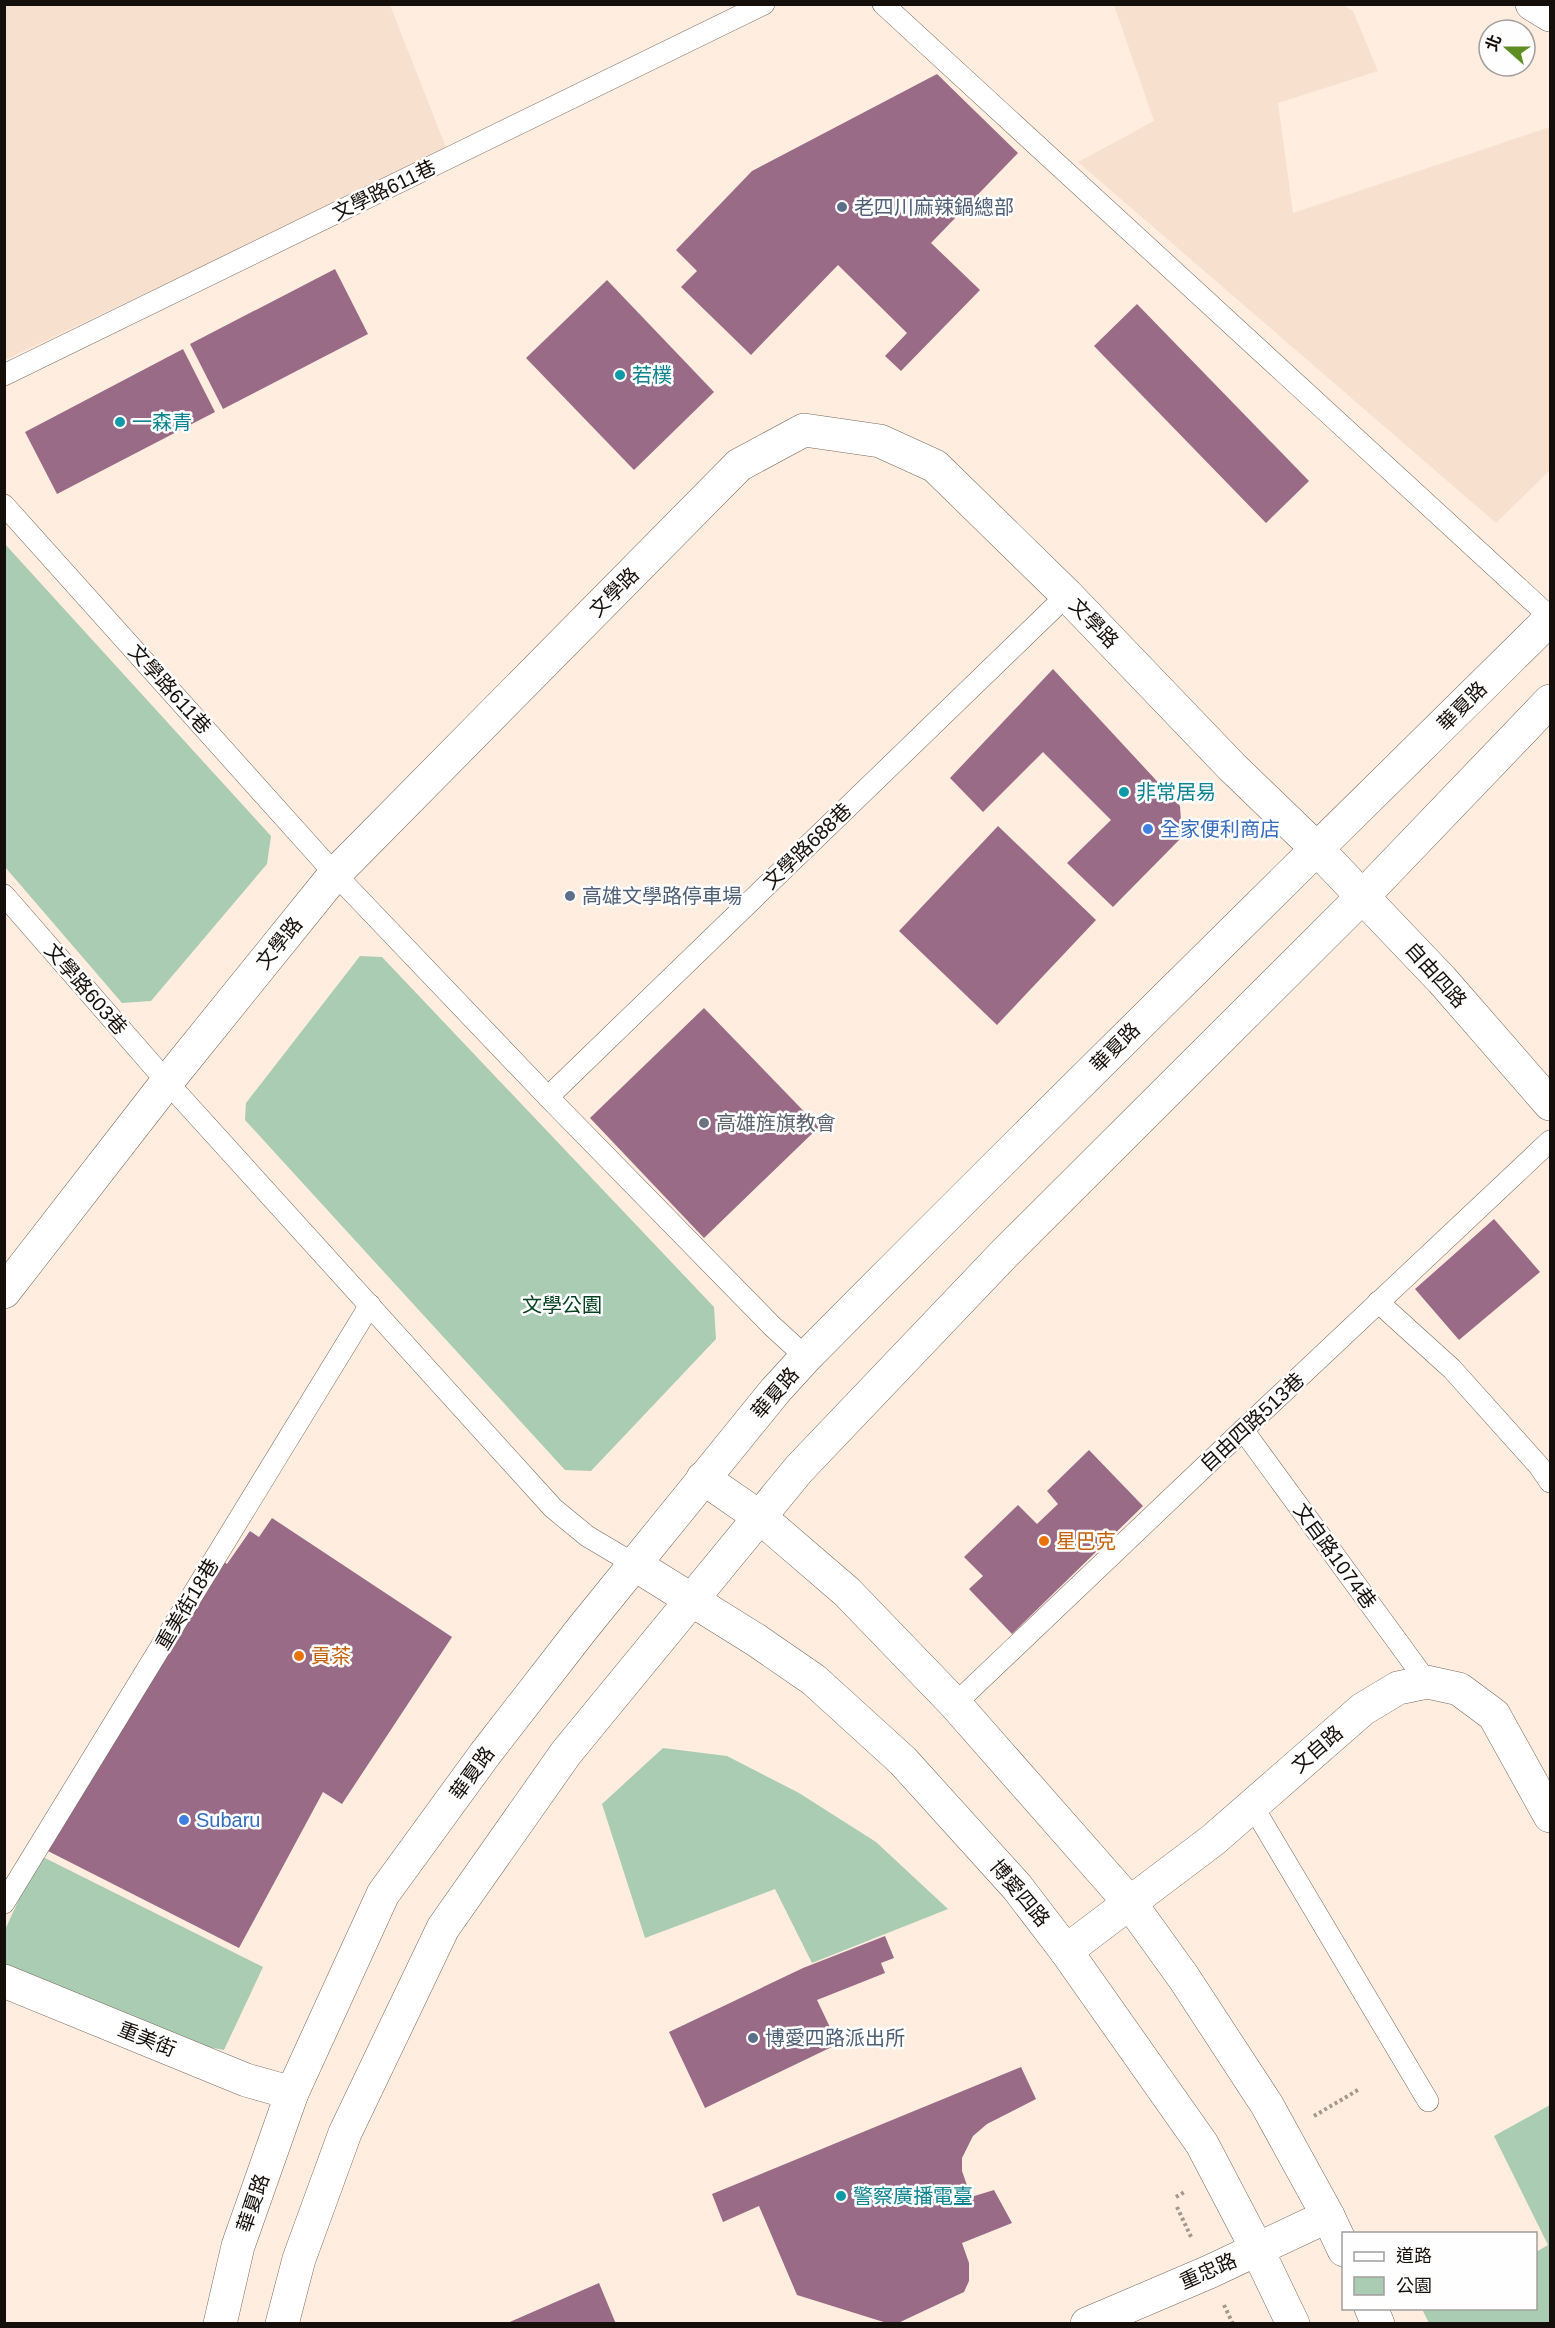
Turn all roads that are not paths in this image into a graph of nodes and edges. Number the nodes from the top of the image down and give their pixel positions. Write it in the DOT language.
graph roads {
  1 [pos="764,4"];
  2 [pos="883,4"];
  3 [pos="1532,4"];
  4 [pos="1551,15"];
  5 [pos="4,375"];
  6 [pos="4,505"];
  7 [pos="1066,595"];
  8 [pos="1551,618"];
  9 [pos="1551,701"];
  10 [pos="1317,849"];
  11 [pos="335,874"];
  12 [pos="4,896"];
  13 [pos="1363,896"];
  14 [pos="167,1082"];
  15 [pos="548,1097"];
  16 [pos="1551,1104"];
  17 [pos="1551,1141"];
  18 [pos="4,1292"];
  19 [pos="1378,1302"];
  20 [pos="370,1305"];
  21 [pos="806,1357"];
  22 [pos="1243,1430"];
  23 [pos="703,1478"];
  24 [pos="1551,1482"];
  25 [pos="761,1518"];
  26 [pos="634,1564"];
  27 [pos="691,1599"];
  28 [pos="1427,1682"];
  29 [pos="955,1704"];
  30 [pos="1252,1805"];
  31 [pos="1551,1816"];
  32 [pos="1130,1903"];
  33 [pos="4,1904"];
  34 [pos="1066,1951"];
  35 [pos="4,1981"];
  36 [pos="292,2092"];
  37 [pos="1428,2101"];
  38 [pos="1328,2216"];
  39 [pos="1342,2246"];
  40 [pos="1257,2249"];
  41 [pos="1372,2310"];
  42 [pos="220,2324"];
  43 [pos="282,2324"];
  44 [pos="1087,2324"];
  45 [pos="1293,2324"];
  46 [pos="1378,2324"];
  1 -- 5 [label="lane, 文學路611巷"];
  2 -- 8 [label="lane"];
  3 -- 4 [label="street"];
  6 -- 11 [label="lane, 文學路611巷"];
  7 -- 10 [label="street, 文學路"];
  7 -- 11 [label="street, 文學路"];
  7 -- 15 [label="lane, 文學路688巷"];
  8 -- 10 [label="street, 華夏路"];
  9 -- 13 [label="street"];
  10 -- 13 [label="street, 自由四路"];
  10 -- 21 [label="street, 華夏路"];
  11 -- 14 [label="street, 文學路"];
  11 -- 15 [label="lane, 文學路611巷"];
  12 -- 14 [label="lane, 文學路603巷"];
  13 -- 16 [label="street, 自由四路"];
  13 -- 25 [label="street"];
  14 -- 18 [label="street, 文學路"];
  14 -- 20 [label="lane, 文學路603巷"];
  15 -- 21 [label="lane, 文學路611巷"];
  17 -- 19 [label="lane, 自由四路513巷"];
  19 -- 22 [label="lane, 自由四路513巷"];
  19 -- 24 [label="lane"];
  20 -- 26 [label="lane, 文學路603巷"];
  20 -- 33 [label="lane, 重美街18巷"];
  21 -- 23 [label="street, 華夏路"];
  22 -- 28 [label="lane, 文自路1074巷"];
  22 -- 29 [label="lane, 自由四路513巷"];
  23 -- 25 [label="street"];
  23 -- 26 [label="street, 華夏路"];
  25 -- 27 [label="street"];
  25 -- 29 [label="street"];
  26 -- 27 [label="street, 博愛四路"];
  26 -- 36 [label="street, 華夏路"];
  27 -- 34 [label="street, 博愛四路"];
  27 -- 43 [label="street"];
  28 -- 30 [label="street, 文自路"];
  28 -- 31 [label="street, 文自路"];
  29 -- 32 [label="street"];
  30 -- 32 [label="street, 文自路"];
  30 -- 37 [label="lane"];
  32 -- 34 [label="street, 文自路"];
  32 -- 38 [label="street"];
  34 -- 40 [label="street, 博愛四路"];
  35 -- 36 [label="street, 重美街"];
  36 -- 42 [label="street, 華夏路"];
  38 -- 39 [label="street"];
  38 -- 40 [label="street, 重忠路"];
  40 -- 44 [label="street, 重忠路"];
  40 -- 45 [label="street, 博愛四路"];
  41 -- 46 [label="street"];
}
